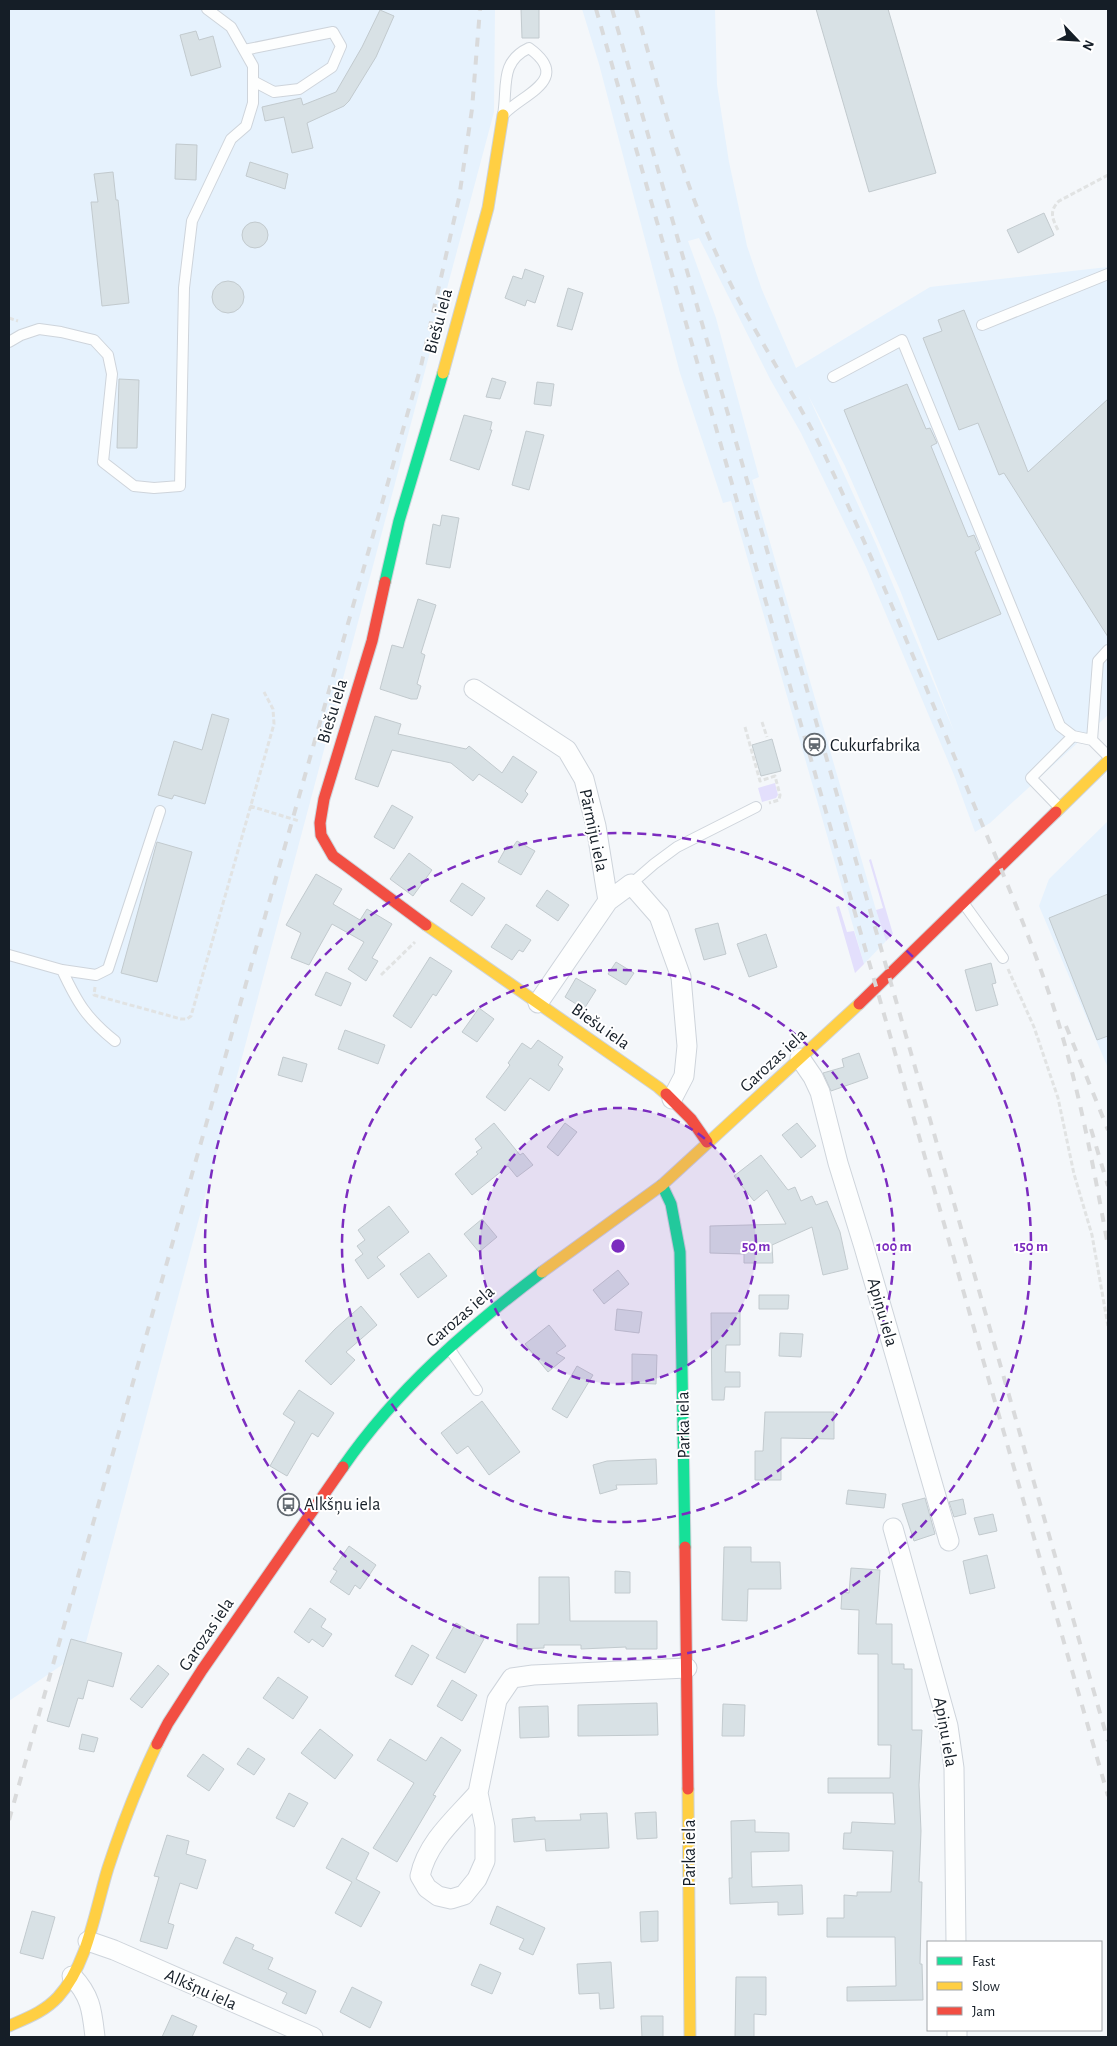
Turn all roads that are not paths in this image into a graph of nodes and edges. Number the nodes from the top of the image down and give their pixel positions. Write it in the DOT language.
graph roads {
  1 [pos="207,9"];
  2 [pos="244,50"];
  3 [pos="253,82"];
  4 [pos="503,115"];
  5 [pos="1108,274"];
  6 [pos="982,325"];
  7 [pos="9,342"];
  8 [pos="833,377"];
  9 [pos="1108,650"];
  10 [pos="474,689"];
  11 [pos="1072,736"];
  12 [pos="1092,740"];
  13 [pos="1107,764"];
  14 [pos="756,807"];
  15 [pos="1060,808"];
  16 [pos="160,811"];
  17 [pos="631,884"];
  18 [pos="608,901"];
  19 [pos="964,904"];
  20 [pos="9,955"];
  21 [pos="1003,958"];
  22 [pos="62,970"];
  23 [pos="538,1003"];
  24 [pos="115,1041"];
  25 [pos="800,1058"];
  26 [pos="672,1099"];
  27 [pos="707,1142"];
  28 [pos="662,1185"];
  29 [pos="449,1347"];
  30 [pos="478,1390"];
  31 [pos="893,1528"];
  32 [pos="949,1541"];
  33 [pos="688,1668"];
  34 [pos="478,1793"];
  35 [pos="88,1941"];
  36 [pos="956,1941"];
  37 [pos="72,1976"];
  38 [pos="9,2026"];
  39 [pos="95,2037"];
  40 [pos="313,2037"];
  41 [pos="690,2037"];
  1 -- 2 [label="lane"];
  2 -- 3 [label="lane"];
  2 -- 3 [label="lane"];
  3 -- 7 [label="lane"];
  4 -- 4 [label="lane"];
  4 -- 23 [label="street, Biešu iela"];
  5 -- 6 [label="lane"];
  8 -- 11 [label="lane"];
  9 -- 12 [label="lane"];
  10 -- 18 [label="street, Pārmiju iela"];
  11 -- 12 [label="lane"];
  11 -- 15 [label="lane"];
  12 -- 13 [label="lane"];
  13 -- 15 [label="street, Garozas iela"];
  14 -- 17 [label="lane"];
  15 -- 19 [label="street, Garozas iela"];
  16 -- 22 [label="lane"];
  17 -- 18 [label="street"];
  17 -- 26 [label="street"];
  18 -- 23 [label="street"];
  19 -- 21 [label="lane"];
  19 -- 25 [label="street, Garozas iela"];
  20 -- 22 [label="lane"];
  22 -- 24 [label="lane"];
  23 -- 26 [label="street, Biešu iela"];
  25 -- 27 [label="street, Garozas iela"];
  25 -- 32 [label="street, Apiņu iela"];
  26 -- 27 [label="street, Biešu iela"];
  27 -- 28 [label="street, Garozas iela"];
  28 -- 29 [label="street, Garozas iela"];
  28 -- 33 [label="street, Parka iela"];
  29 -- 30 [label="lane"];
  29 -- 35 [label="street, Garozas iela"];
  31 -- 36 [label="street, Apiņu iela"];
  33 -- 34 [label="street"];
  33 -- 41 [label="street, Parka iela"];
  34 -- 34 [label="street"];
  35 -- 37 [label="street, Garozas iela"];
  35 -- 40 [label="street, Alkšņu iela"];
  37 -- 38 [label="street, Garozas iela"];
  37 -- 39 [label="street"];
}
